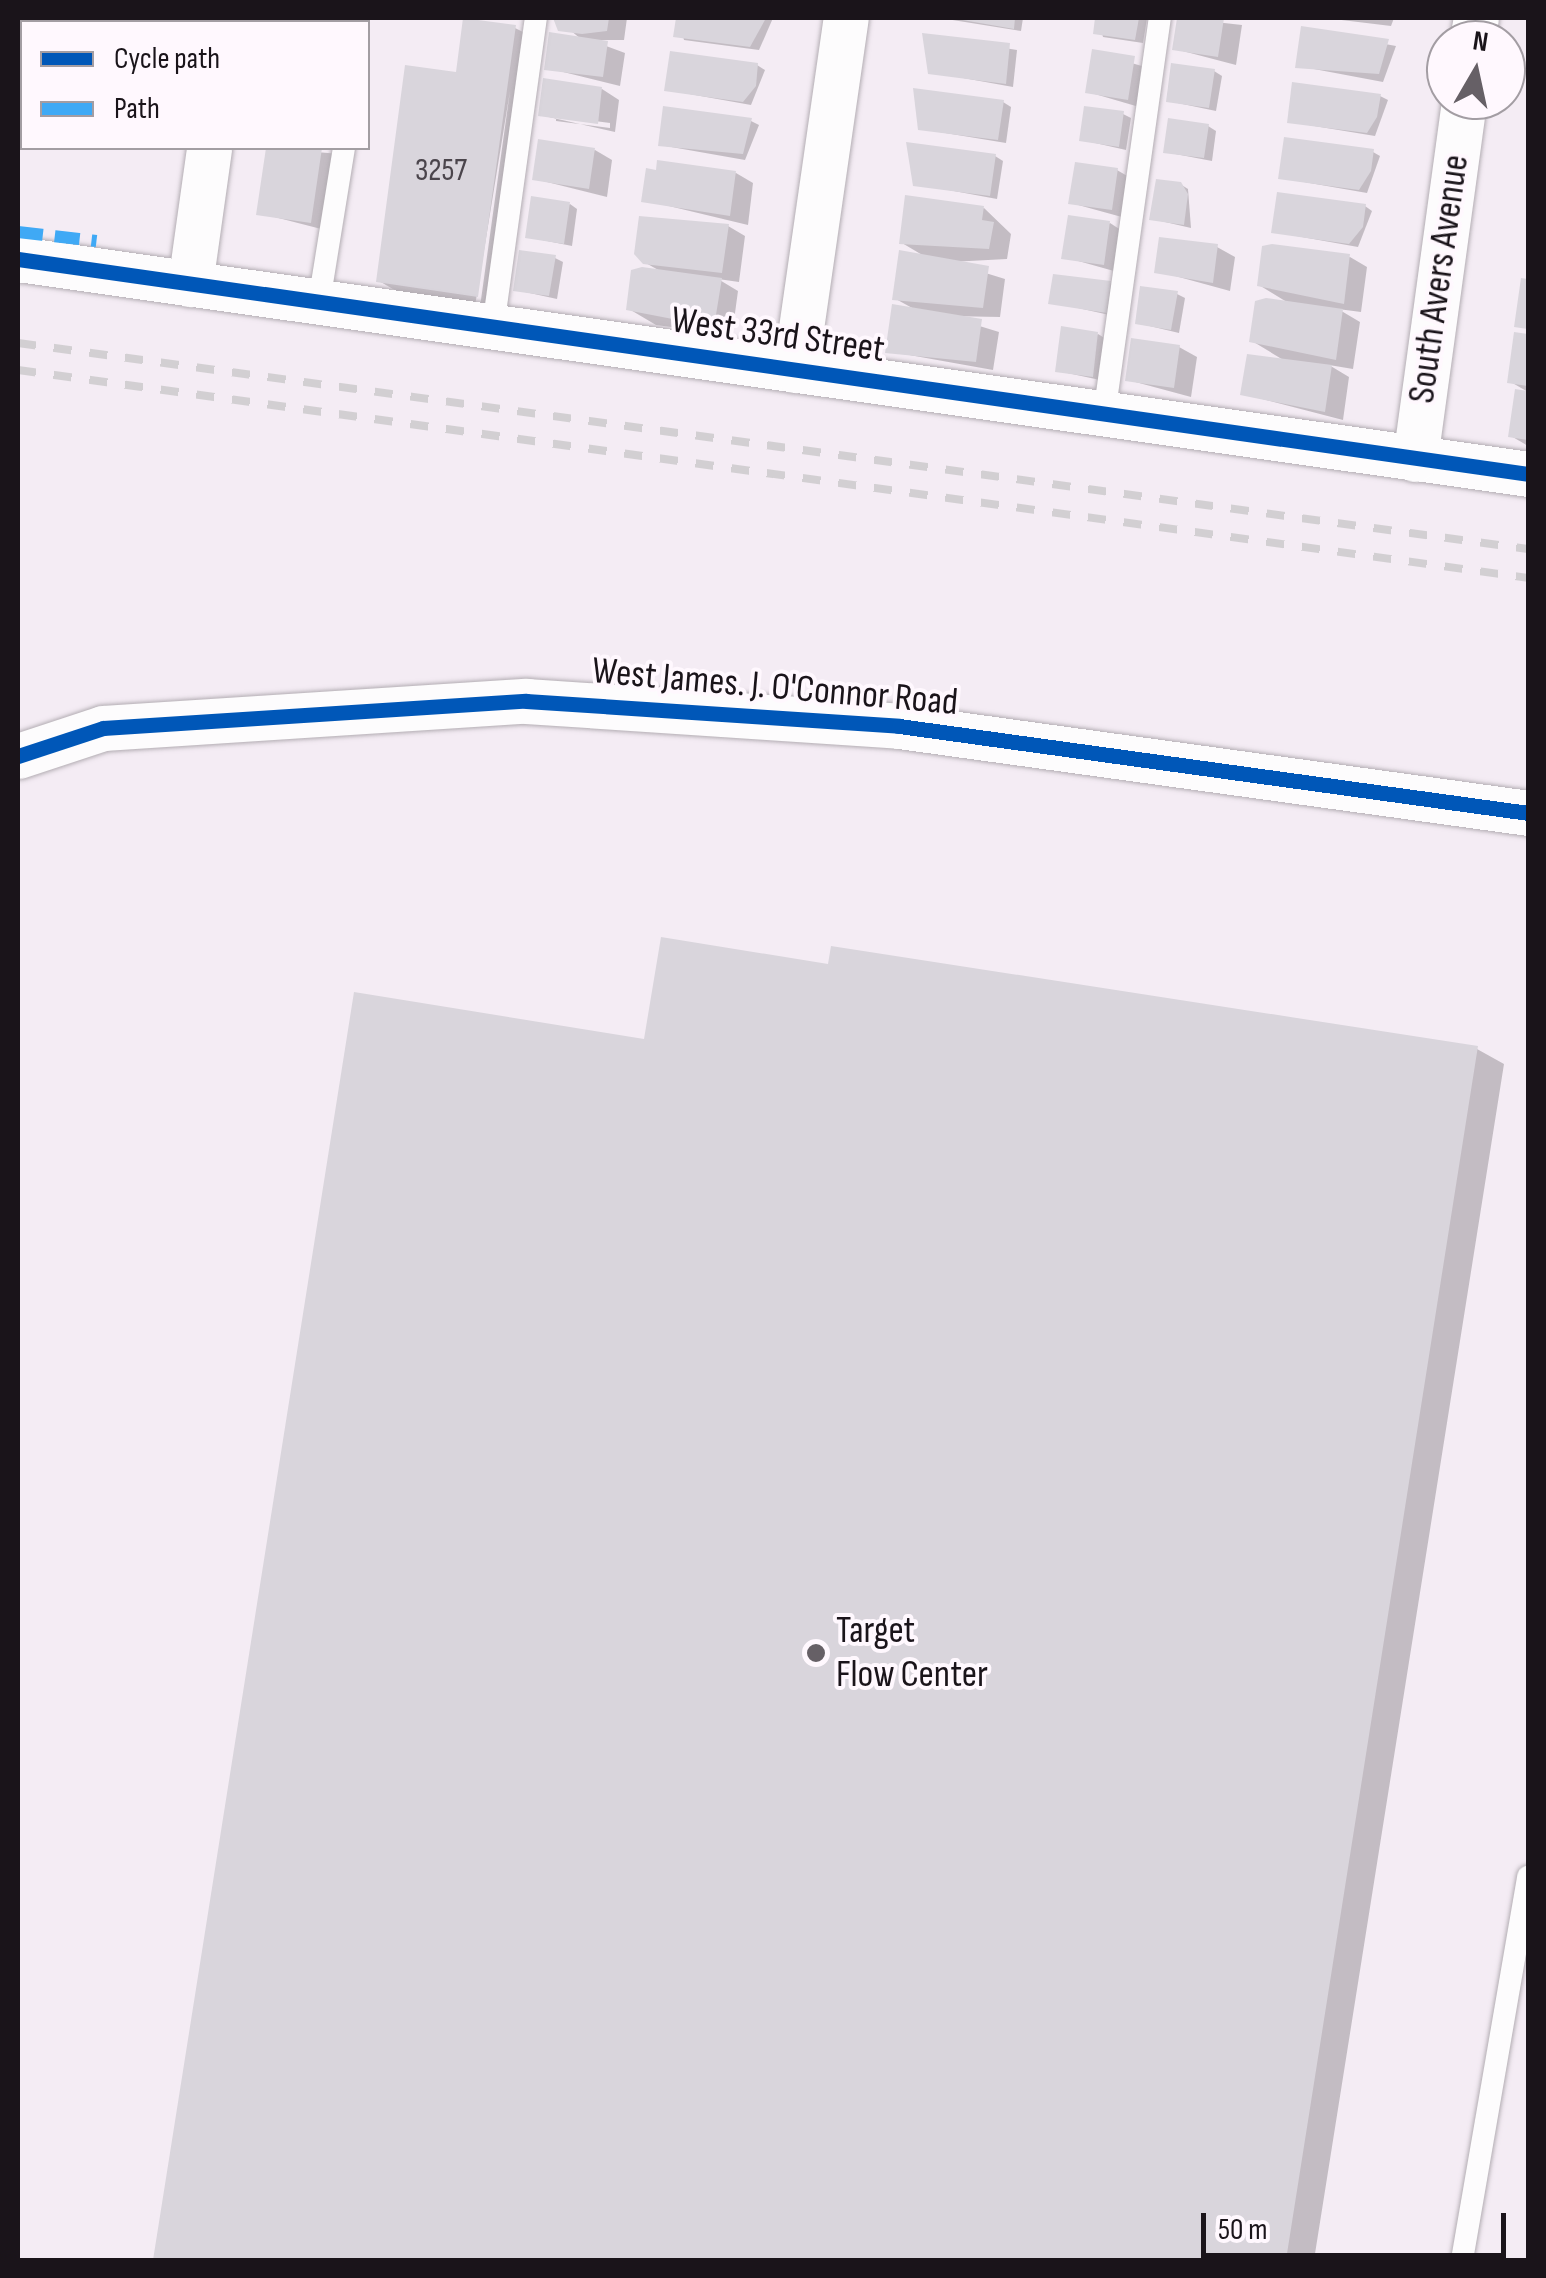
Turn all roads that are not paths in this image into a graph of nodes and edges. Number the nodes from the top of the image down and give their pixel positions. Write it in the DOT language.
graph roads {
  1 [pos="536,18"];
  2 [pos="846,18"];
  3 [pos="1160,18"];
  4 [pos="1461,120"];
  5 [pos="209,150"];
  6 [pos="344,150"];
  7 [pos="18,259"];
  8 [pos="190,284"];
  9 [pos="319,302"];
  10 [pos="492,327"];
  11 [pos="795,370"];
  12 [pos="1104,415"];
  13 [pos="1414,458"];
  14 [pos="1528,474"];
  15 [pos="18,756"];
  16 [pos="1528,813"];
  17 [pos="1528,1877"];
  18 [pos="1462,2260"];
  1 -- 10 [label="lane"];
  2 -- 11 [label="street"];
  3 -- 12 [label="lane"];
  4 -- 13 [label="street, South Avers Avenue"];
  5 -- 8 [label="street"];
  6 -- 9 [label="lane"];
  7 -- 8 [label="street, West 33rd Street"];
  8 -- 9 [label="street, West 33rd Street"];
  9 -- 10 [label="street, West 33rd Street"];
  10 -- 11 [label="street, West 33rd Street"];
  11 -- 12 [label="street, West 33rd Street"];
  12 -- 13 [label="street, West 33rd Street"];
  13 -- 14 [label="street, West 33rd Street"];
  15 -- 16 [label="street, West James. J. O'Connor Road"];
  17 -- 18 [label="lane"];
}
